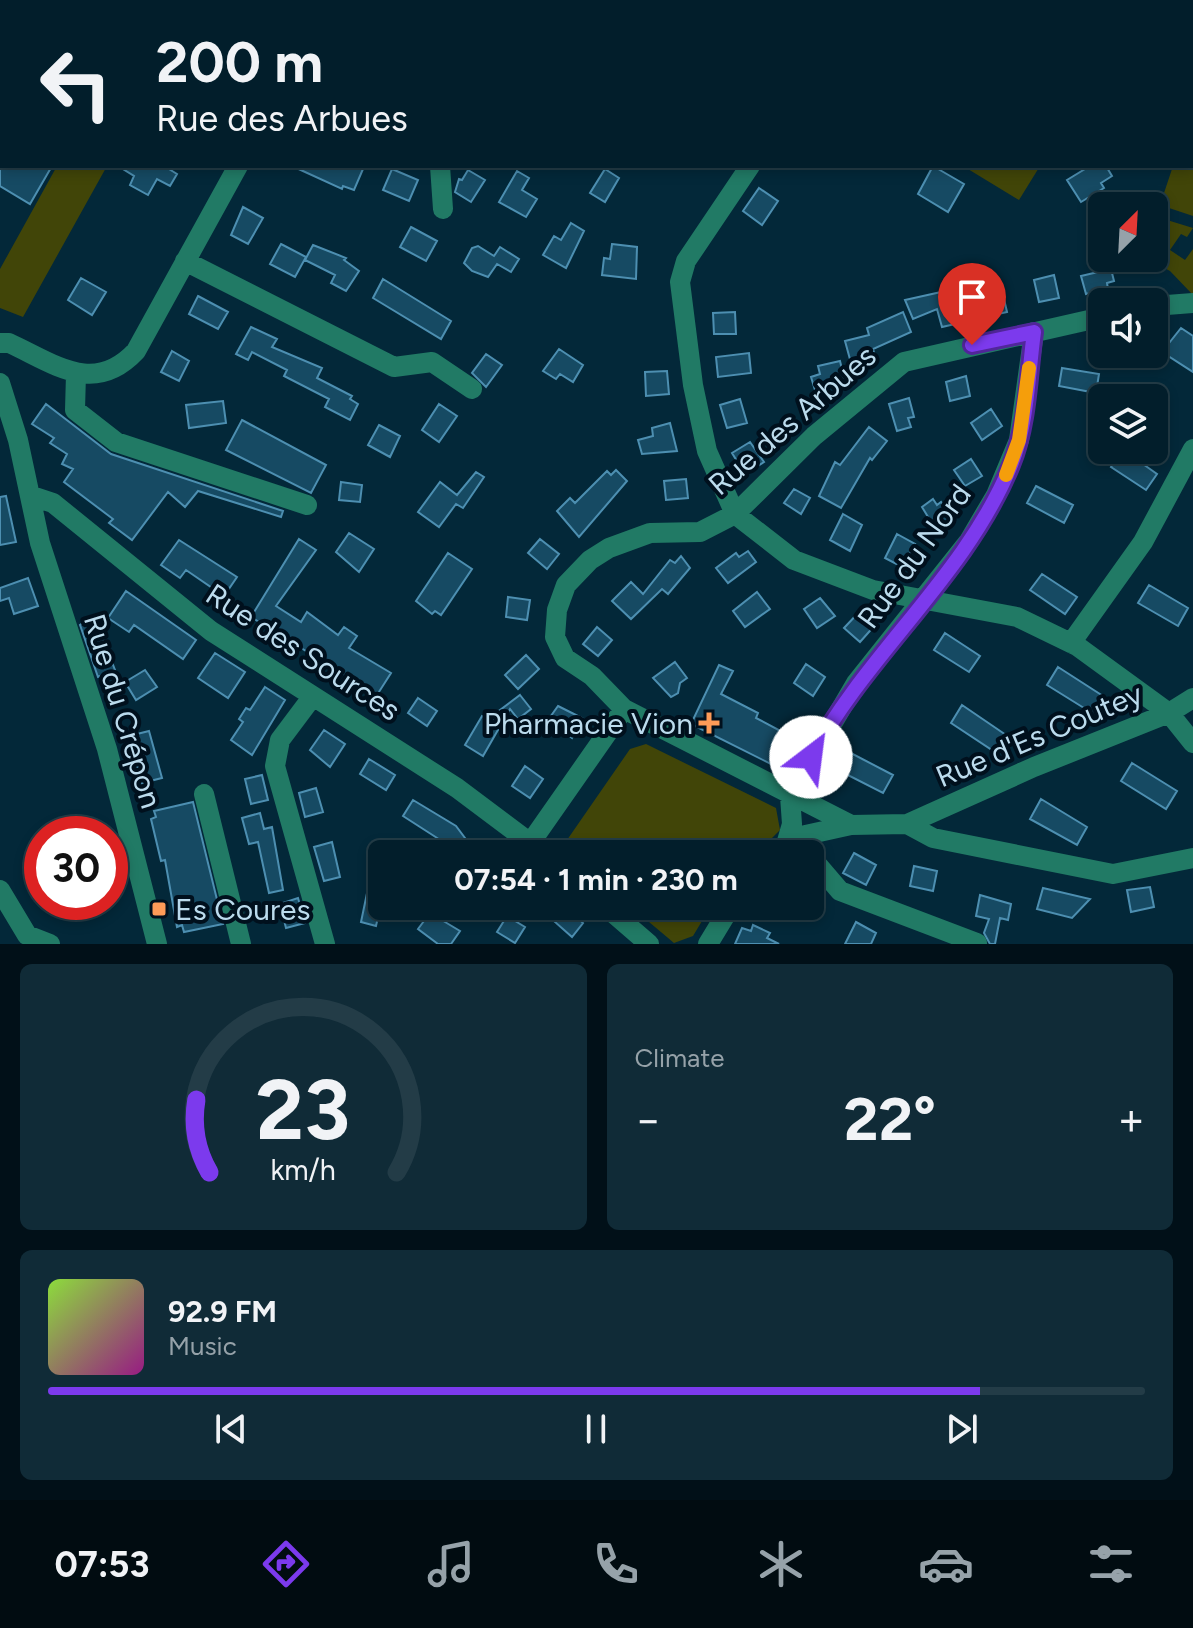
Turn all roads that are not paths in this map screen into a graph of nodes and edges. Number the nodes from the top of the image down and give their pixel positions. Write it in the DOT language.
graph roads {
  1 [pos="237,168"];
  2 [pos="440,168"];
  3 [pos="749,168"];
  4 [pos="443,209"];
  5 [pos="185,261"];
  6 [pos="1193,303"];
  7 [pos="1168,305"];
  8 [pos="1088,320"];
  9 [pos="1034,332"];
  10 [pos="0,343"];
  11 [pos="76,374"];
  12 [pos="0,383"];
  13 [pos="472,389"];
  14 [pos="1193,449"];
  15 [pos="32,496"];
  16 [pos="307,505"];
  17 [pos="735,514"];
  18 [pos="925,599"];
  19 [pos="1071,643"];
  20 [pos="313,696"];
  21 [pos="1193,698"];
  22 [pos="624,709"];
  23 [pos="1169,713"];
  24 [pos="1193,743"];
  25 [pos="204,794"];
  26 [pos="790,796"];
  27 [pos="907,824"];
  28 [pos="851,825"];
  29 [pos="527,840"];
  30 [pos="543,840"];
  31 [pos="795,840"];
  32 [pos="817,840"];
  33 [pos="1193,858"];
  34 [pos="824,875"];
  35 [pos="0,890"];
  36 [pos="621,920"];
  37 [pos="723,920"];
  38 [pos="977,943"];
  39 [pos="50,944"];
  40 [pos="157,944"];
  41 [pos="241,944"];
  42 [pos="325,944"];
  43 [pos="649,944"];
  44 [pos="708,944"];
  1 -- 5 [label="street"];
  2 -- 4 [label="street"];
  3 -- 17 [label="street"];
  5 -- 11 [label="street"];
  5 -- 13 [label="street"];
  6 -- 7 [label="street"];
  8 -- 9 [label="street, Rue des Arbues"];
  9 -- 17 [label="street, Rue des Arbues"];
  9 -- 18 [label="street, Rue du Nord"];
  10 -- 11 [label="street"];
  11 -- 16 [label="street"];
  12 -- 15 [label="street, Rue du Crépon"];
  14 -- 19 [label="street"];
  15 -- 20 [label="street, Rue des Sources"];
  15 -- 40 [label="street, Rue du Crépon"];
  17 -- 18 [label="street"];
  17 -- 22 [label="street, Rue des Arbues"];
  18 -- 19 [label="street"];
  18 -- 26 [label="street, Rue du Nord"];
  19 -- 23 [label="street"];
  20 -- 29 [label="street, Rue des Sources"];
  20 -- 42 [label="street"];
  21 -- 23 [label="street, Rue d'Es Coutey"];
  22 -- 26 [label="street, Rue des Arbues"];
  22 -- 30 [label="street"];
  23 -- 24 [label="street"];
  23 -- 27 [label="street, Rue d'Es Coutey"];
  25 -- 41 [label="street"];
  26 -- 28 [label="street, Rue des Arbues"];
  26 -- 31 [label="street"];
  27 -- 28 [label="street"];
  27 -- 33 [label="street"];
  28 -- 32 [label="street"];
  34 -- 38 [label="street"];
  35 -- 39 [label="street"];
  36 -- 43 [label="street"];
  37 -- 44 [label="street"];
}
